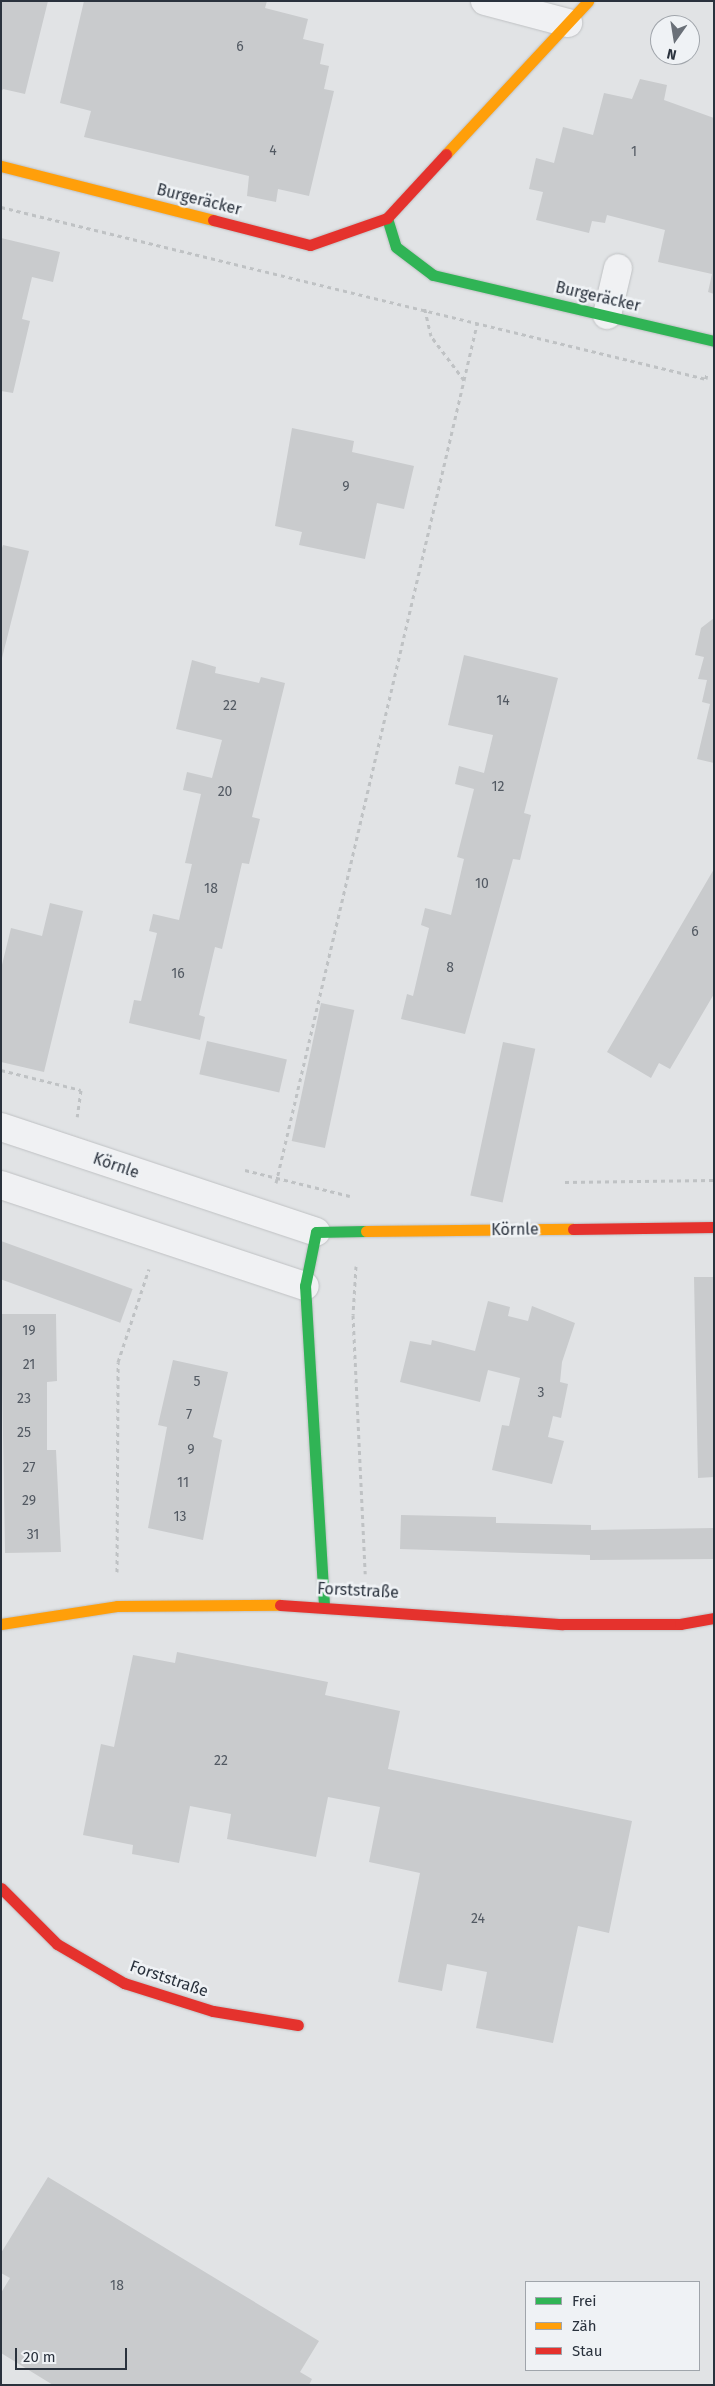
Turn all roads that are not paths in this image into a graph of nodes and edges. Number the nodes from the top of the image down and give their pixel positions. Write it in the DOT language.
graph roads {
  1 [pos="485,1"];
  2 [pos="588,1"];
  3 [pos="568,23"];
  4 [pos="1,166"];
  5 [pos="387,218"];
  6 [pos="618,268"];
  7 [pos="607,315"];
  8 [pos="714,340"];
  9 [pos="1,1127"];
  10 [pos="1,1185"];
  11 [pos="714,1227"];
  12 [pos="316,1232"];
  13 [pos="305,1286"];
  14 [pos="324,1605"];
  15 [pos="714,1618"];
  16 [pos="1,1624"];
  17 [pos="1,1888"];
  18 [pos="298,2025"];
  1 -- 3 [label="street"];
  2 -- 3 [label="street, Burgeräcker"];
  3 -- 5 [label="street, Burgeräcker"];
  4 -- 5 [label="street, Burgeräcker"];
  5 -- 7 [label="street, Burgeräcker"];
  6 -- 7 [label="street"];
  7 -- 8 [label="street, Burgeräcker"];
  9 -- 12 [label="street, Körnle"];
  10 -- 13 [label="street"];
  11 -- 12 [label="street, Körnle"];
  12 -- 13 [label="street"];
  13 -- 14 [label="street"];
  14 -- 15 [label="street, Forststraße"];
  14 -- 16 [label="street, Forststraße"];
  17 -- 18 [label="street, Forststraße"];
}
